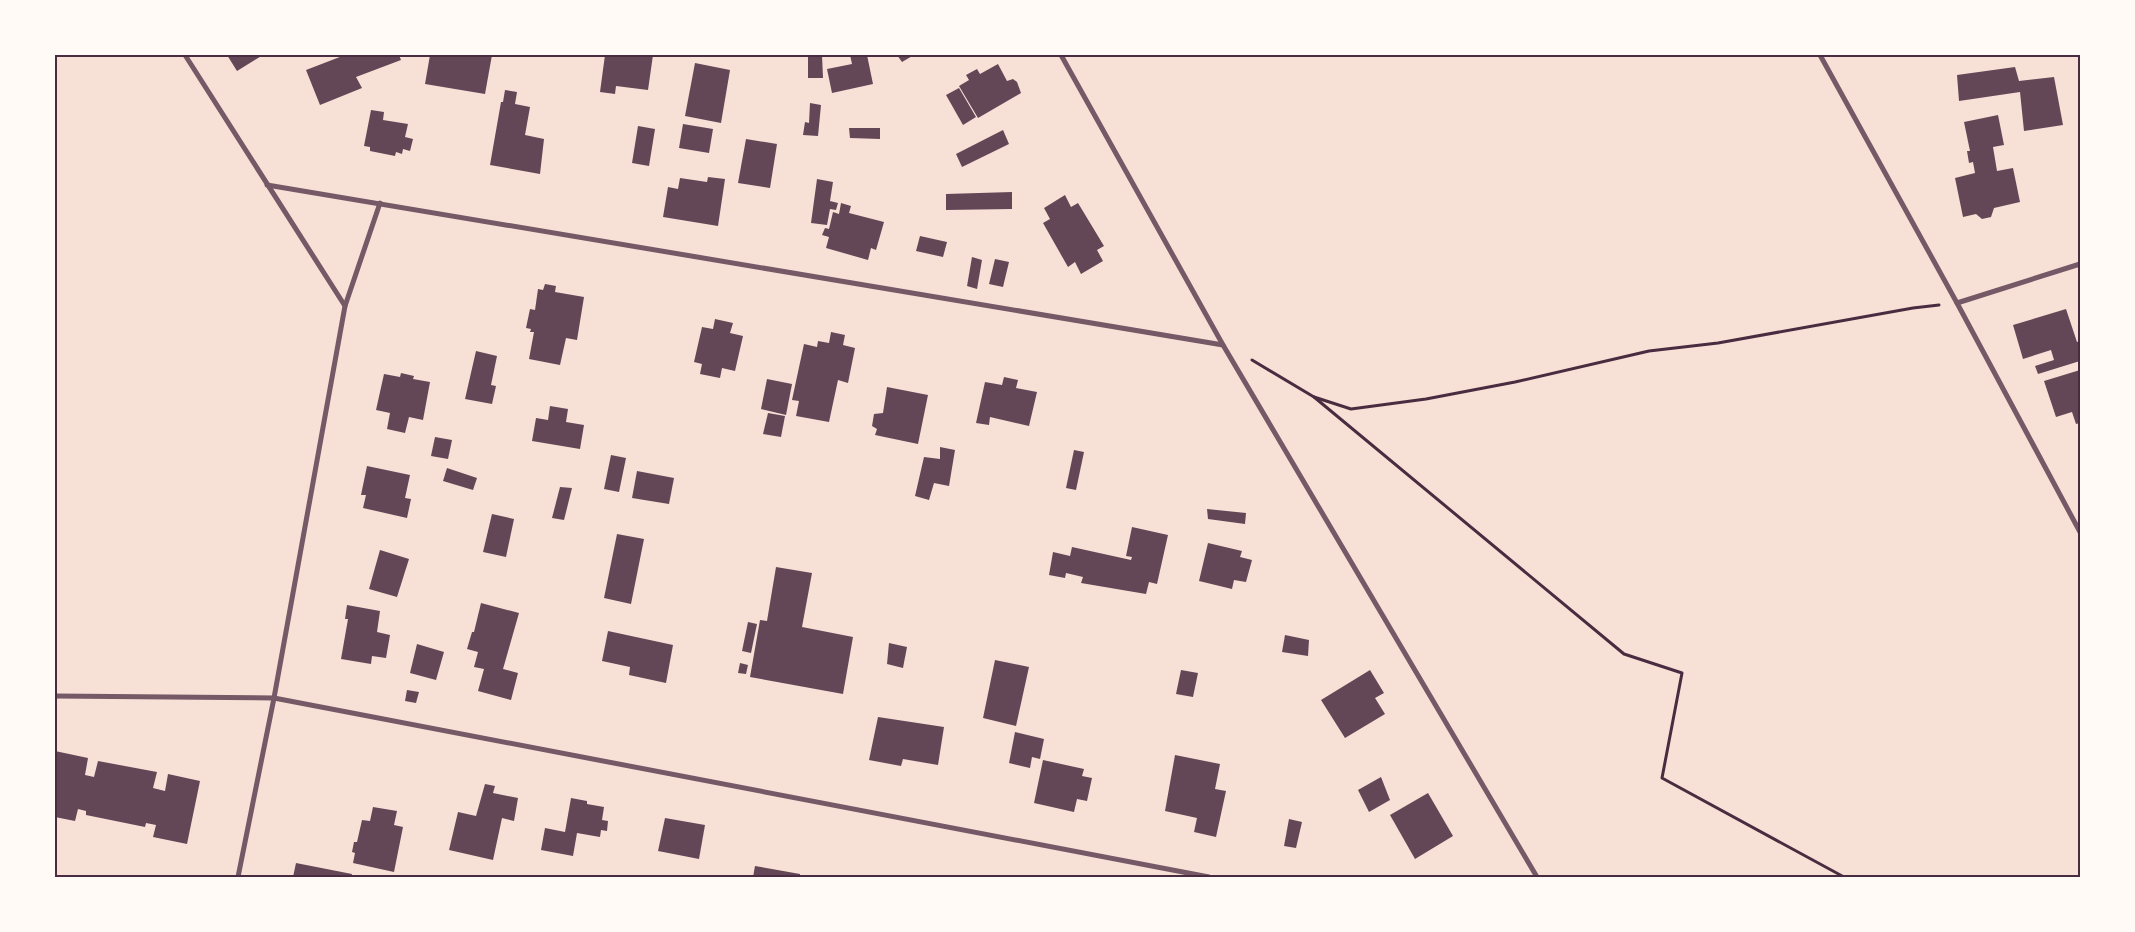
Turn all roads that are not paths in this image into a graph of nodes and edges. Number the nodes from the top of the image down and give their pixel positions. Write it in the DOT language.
graph roads {
  1 [pos="185,55"];
  2 [pos="1060,55"];
  3 [pos="1820,55"];
  4 [pos="267,185"];
  5 [pos="380,203"];
  6 [pos="2080,264"];
  7 [pos="1957,303"];
  8 [pos="345,306"];
  9 [pos="1223,345"];
  10 [pos="2080,532"];
  11 [pos="55,696"];
  12 [pos="274,698"];
  13 [pos="238,877"];
  14 [pos="1210,877"];
  15 [pos="1537,877"];
  1 -- 4 [label="street"];
  2 -- 9 [label="street"];
  3 -- 7 [label="street"];
  4 -- 5 [label="street"];
  4 -- 8 [label="street"];
  5 -- 8 [label="street"];
  5 -- 9 [label="street"];
  6 -- 7 [label="street"];
  7 -- 10 [label="street"];
  8 -- 12 [label="street"];
  9 -- 15 [label="street"];
  11 -- 12 [label="street"];
  12 -- 13 [label="street"];
  12 -- 14 [label="street"];
}
